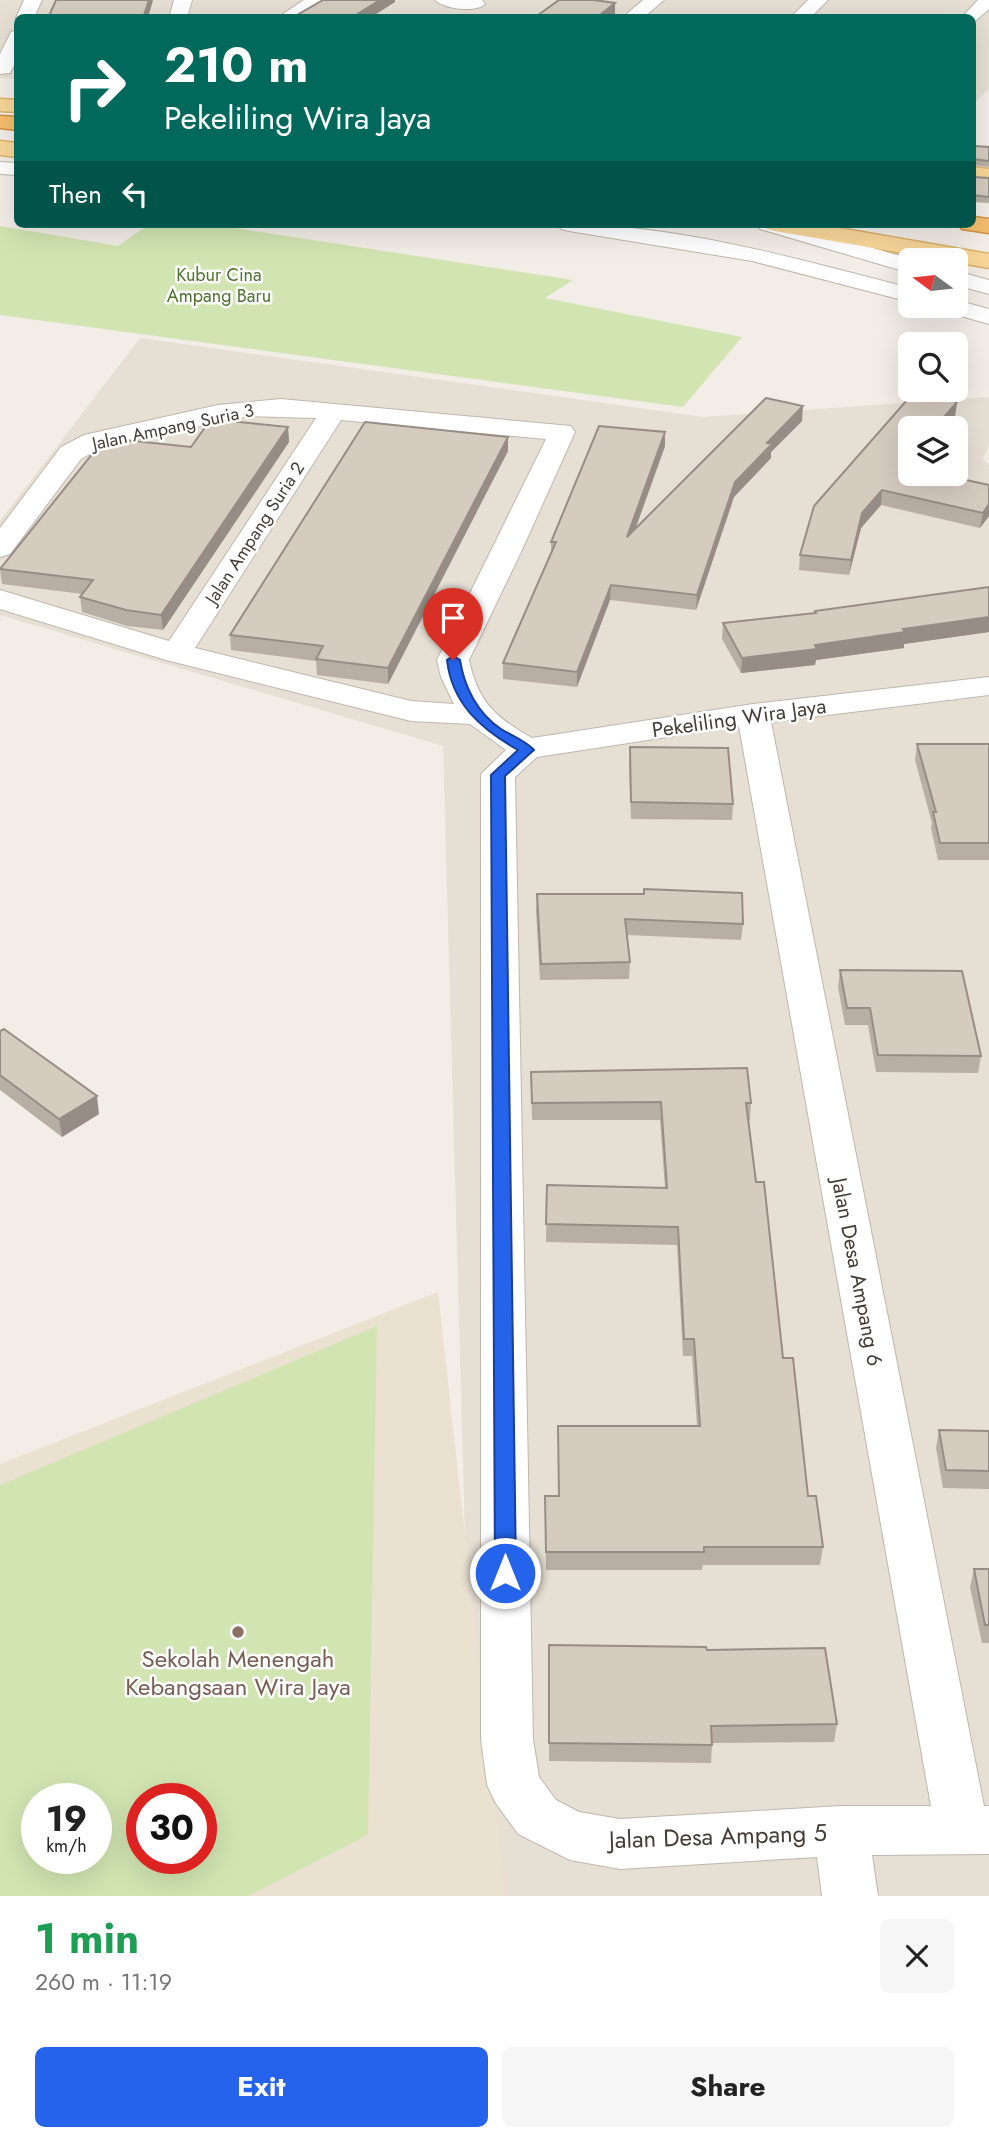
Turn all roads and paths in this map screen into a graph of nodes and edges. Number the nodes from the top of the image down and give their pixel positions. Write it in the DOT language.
graph roads {
  1 [pos="317,0"];
  2 [pos="444,0"];
  3 [pos="655,0"];
  4 [pos="819,0"];
  5 [pos="988,0"];
  6 [pos="480,2"];
  7 [pos="293,14"];
  8 [pos="463,14"];
  9 [pos="636,14"];
  10 [pos="803,14"];
  11 [pos="974,14"];
  12 [pos="14,48"];
  13 [pos="7,69"];
  14 [pos="594,228"];
  15 [pos="782,228"];
  16 [pos="798,228"];
  17 [pos="989,261"];
  18 [pos="898,262"];
  19 [pos="968,281"];
  20 [pos="989,287"];
  21 [pos="898,292"];
  22 [pos="968,311"];
  23 [pos="989,317"];
  24 [pos="332,414"];
  25 [pos="0,548"];
  26 [pos="0,599"];
  27 [pos="177,653"];
  28 [pos="989,686"];
  29 [pos="753,714"];
  30 [pos="477,715"];
  31 [pos="512,762"];
  32 [pos="975,1830"];
  33 [pos="841,1831"];
  34 [pos="850,1896"];
  1 -- 7 [label="street"];
  2 -- 6 [label="street"];
  3 -- 9 [label="street"];
  4 -- 10 [label="street"];
  5 -- 11 [label="street"];
  6 -- 8 [label="street"];
  12 -- 13 [label="street"];
  14 -- 21 [label="street"];
  15 -- 18 [label="street"];
  16 -- 17 [label="main road"];
  19 -- 20 [label="street"];
  22 -- 23 [label="street"];
  24 -- 25 [label="street, Jalan Ampang Suria 3"];
  24 -- 27 [label="street, Jalan Ampang Suria 2"];
  24 -- 30 [label="street, Jalan Ampang Suria 3"];
  26 -- 27 [label="street"];
  27 -- 30 [label="street"];
  28 -- 29 [label="street, Pekeliling Wira Jaya"];
  29 -- 31 [label="street, Pekeliling Wira Jaya"];
  29 -- 32 [label="street, Jalan Desa Ampang 6"];
  30 -- 31 [label="street"];
  31 -- 33 [label="street, Jalan Desa Ampang 5"];
  32 -- 33 [label="street, Jalan Desa Ampang 5"];
  33 -- 34 [label="street"];
}
